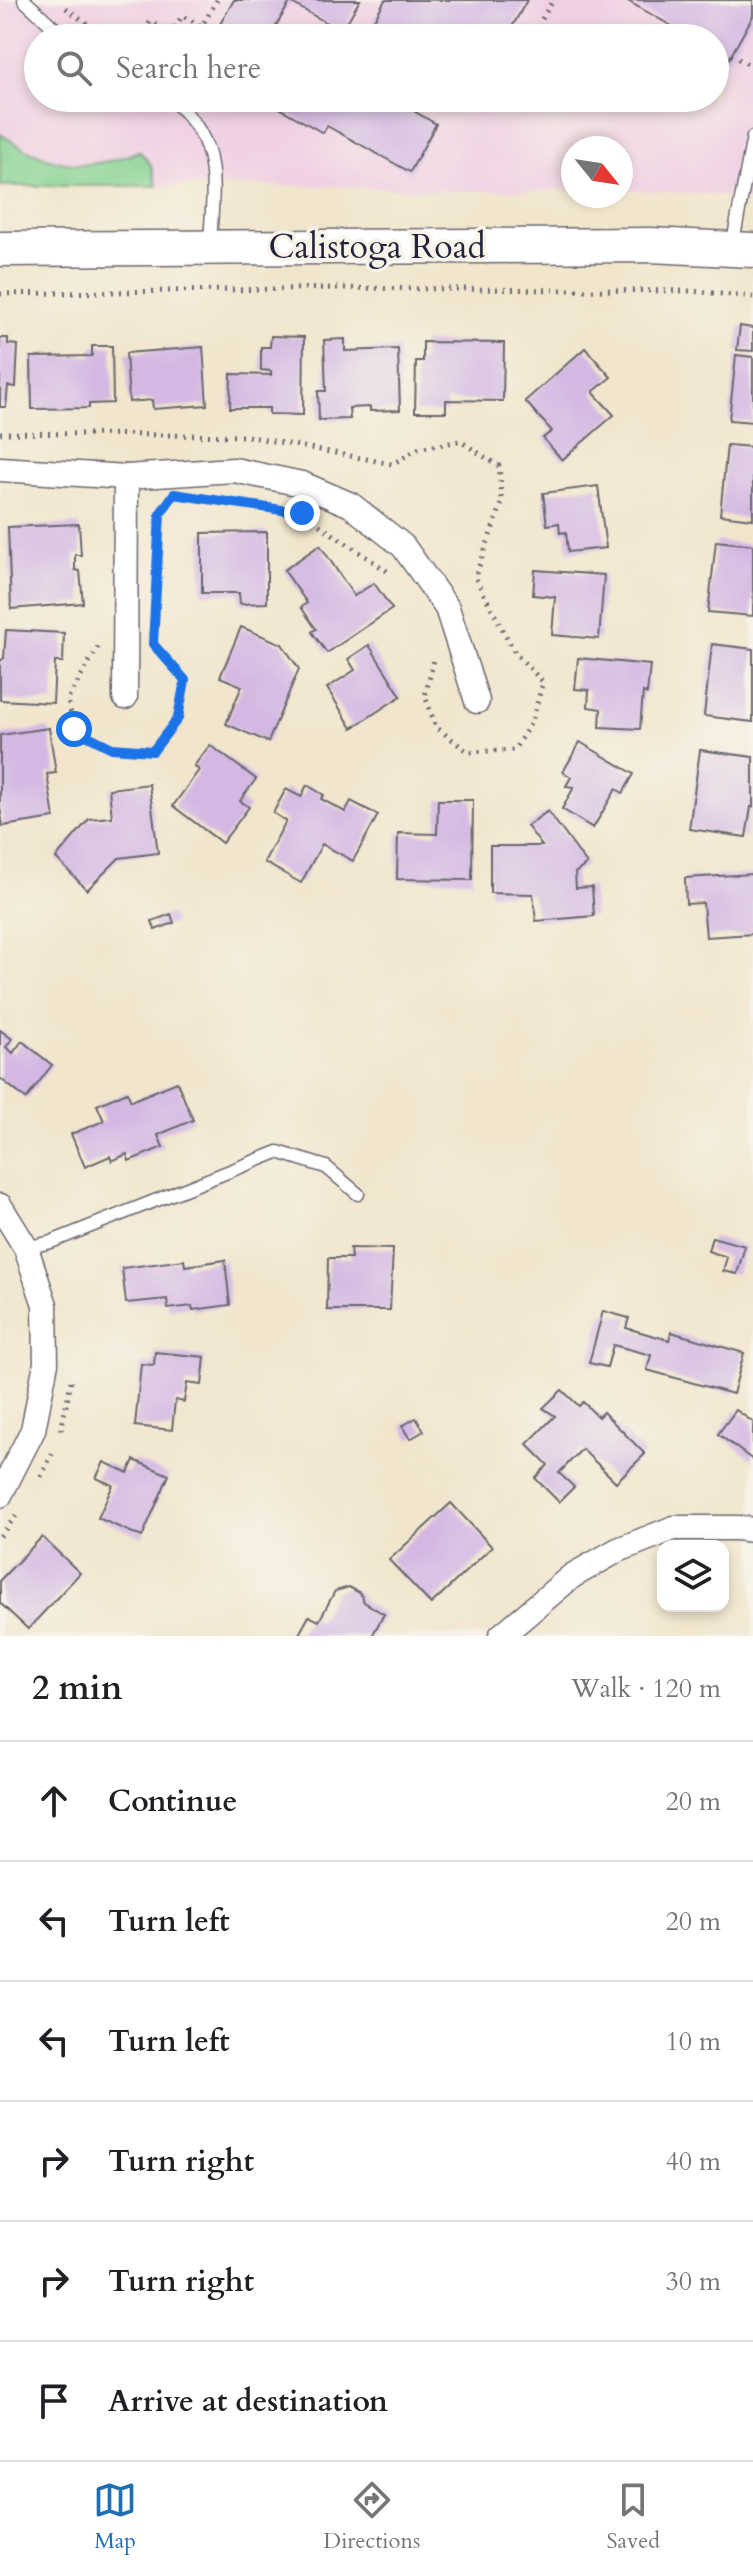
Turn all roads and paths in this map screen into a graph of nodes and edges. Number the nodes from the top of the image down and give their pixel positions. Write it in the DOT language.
graph roads {
  1 [pos="24,0"];
  2 [pos="56,0"];
  3 [pos="217,0"];
  4 [pos="553,0"];
  5 [pos="542,19"];
  6 [pos="50,24"];
  7 [pos="88,24"];
  8 [pos="177,24"];
  9 [pos="198,24"];
  10 [pos="203,24"];
  11 [pos="731,55"];
  12 [pos="753,67"];
  13 [pos="184,112"];
  14 [pos="753,137"];
  15 [pos="210,248"];
  16 [pos="0,249"];
  17 [pos="742,249"];
  18 [pos="0,294"];
  19 [pos="753,297"];
  20 [pos="0,433"];
  21 [pos="0,469"];
  22 [pos="126,477"];
  23 [pos="174,494"];
  24 [pos="202,498"];
  25 [pos="390,573"];
  26 [pos="104,639"];
  27 [pos="437,646"];
  28 [pos="125,697"];
  29 [pos="477,701"];
  30 [pos="358,1194"];
  31 [pos="0,1206"];
  32 [pos="26,1248"];
  33 [pos="0,1495"];
  34 [pos="753,1530"];
  35 [pos="501,1636"];
  1 -- 6 [label="lane"];
  2 -- 7 [label="path"];
  3 -- 10 [label="path"];
  4 -- 5 [label="path"];
  8 -- 9 [label="path"];
  11 -- 12 [label="path"];
  13 -- 15 [label="lane"];
  14 -- 17 [label="lane"];
  15 -- 16 [label="main road, Calistoga Road"];
  15 -- 17 [label="main road, Calistoga Road"];
  18 -- 19 [label="path"];
  20 -- 27 [label="path"];
  21 -- 22 [label="street"];
  22 -- 28 [label="street"];
  22 -- 29 [label="street"];
  23 -- 26 [label="path"];
  24 -- 25 [label="path"];
  30 -- 32 [label="lane"];
  31 -- 32 [label="street"];
  32 -- 33 [label="street"];
  34 -- 35 [label="street"];
}
